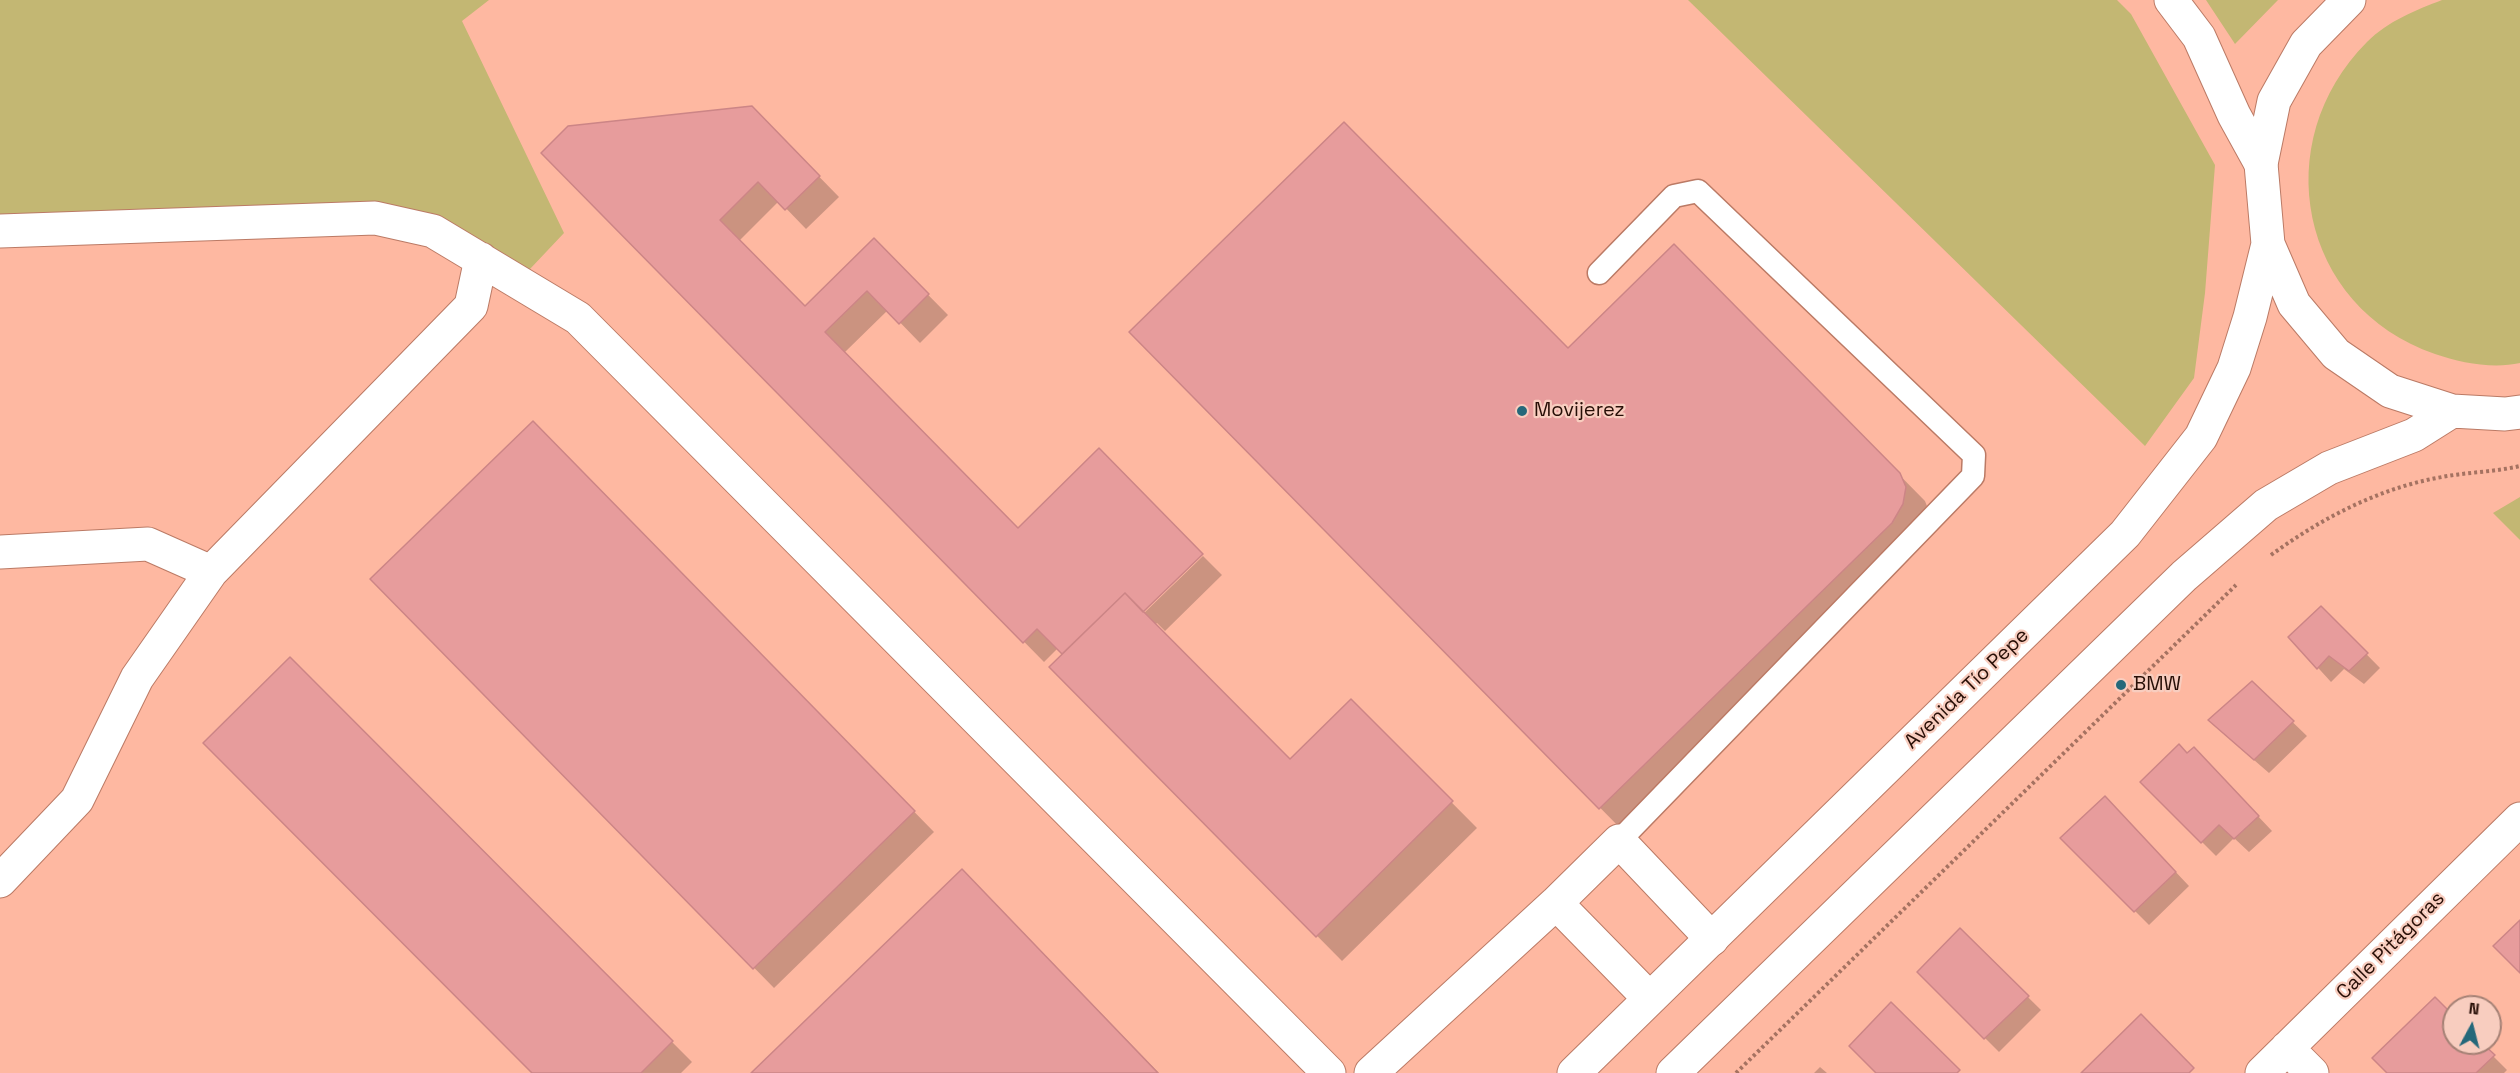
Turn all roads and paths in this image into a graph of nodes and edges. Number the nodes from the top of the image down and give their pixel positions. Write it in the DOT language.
graph roads {
  1 [pos="2171,0"];
  2 [pos="2349,0"];
  3 [pos="2261,164"];
  4 [pos="0,231"];
  5 [pos="2268,244"];
  6 [pos="481,259"];
  7 [pos="1599,273"];
  8 [pos="2452,411"];
  9 [pos="2520,412"];
  10 [pos="2520,466"];
  11 [pos="0,552"];
  12 [pos="2266,558"];
  13 [pos="211,572"];
  14 [pos="2241,580"];
  15 [pos="2520,819"];
  16 [pos="1619,841"];
  17 [pos="0,881"];
  18 [pos="1556,903"];
  19 [pos="1712,939"];
  20 [pos="1649,998"];
  21 [pos="2287,1048"];
  22 [pos="1329,1073"];
  23 [pos="1371,1073"];
  24 [pos="1574,1073"];
  25 [pos="1673,1073"];
  26 [pos="1736,1073"];
  27 [pos="2262,1073"];
  28 [pos="2312,1073"];
  1 -- 3 [label="main road"];
  2 -- 3 [label="main road"];
  3 -- 5 [label="main road"];
  4 -- 6 [label="main road"];
  5 -- 8 [label="main road"];
  5 -- 19 [label="main road, Avenida Tío Pepe"];
  6 -- 13 [label="main road"];
  6 -- 22 [label="main road"];
  7 -- 16 [label="lane"];
  8 -- 9 [label="main road"];
  8 -- 25 [label="main road"];
  10 -- 12 [label="path"];
  11 -- 13 [label="main road"];
  13 -- 17 [label="main road"];
  14 -- 26 [label="path"];
  15 -- 21 [label="main road, Calle Pitágoras"];
  16 -- 18 [label="main road"];
  16 -- 19 [label="main road"];
  18 -- 20 [label="main road"];
  18 -- 23 [label="main road"];
  19 -- 20 [label="main road, Avenida Tío Pepe"];
  20 -- 24 [label="main road, Avenida Tío Pepe"];
  21 -- 27 [label="main road, Calle Pitágoras"];
  21 -- 28 [label="main road"];
}
